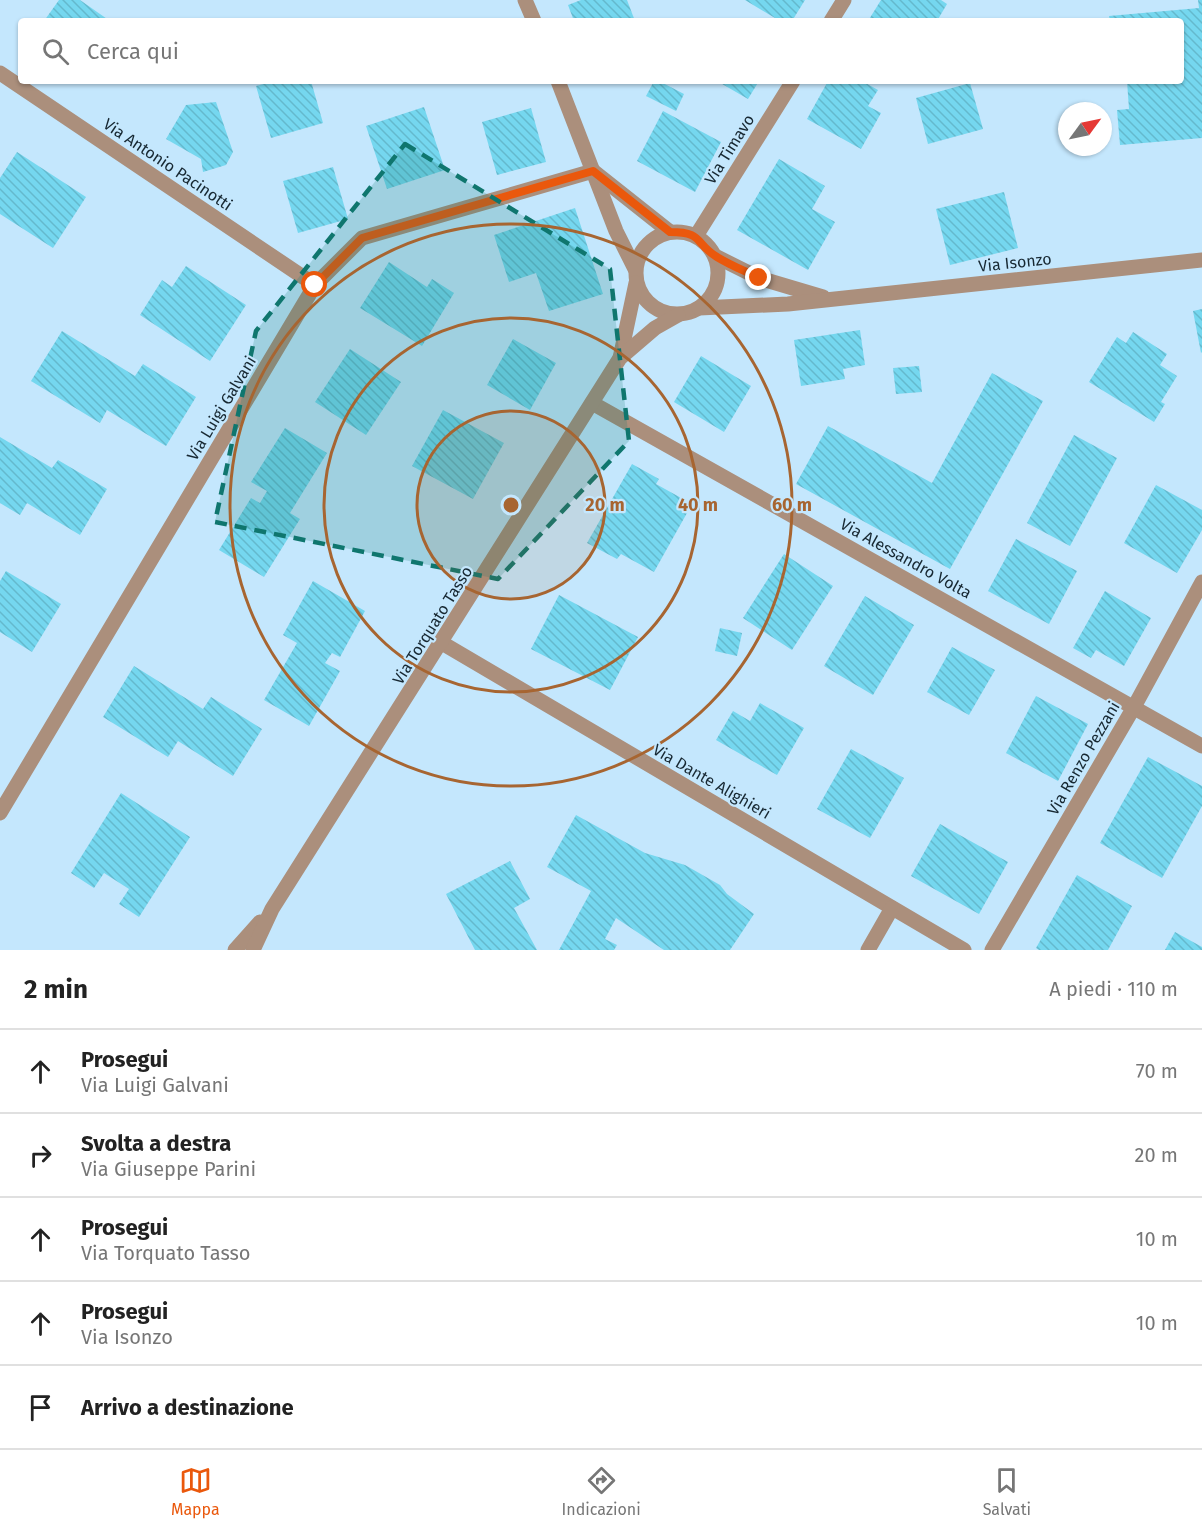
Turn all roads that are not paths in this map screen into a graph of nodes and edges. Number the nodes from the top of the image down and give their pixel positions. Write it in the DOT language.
graph roads {
  1 [pos="526,0"];
  2 [pos="844,0"];
  3 [pos="533,18"];
  4 [pos="833,18"];
  5 [pos="0,73"];
  6 [pos="559,84"];
  7 [pos="791,84"];
  8 [pos="593,171"];
  9 [pos="670,232"];
  10 [pos="696,236"];
  11 [pos="715,256"];
  12 [pos="1202,261"];
  13 [pos="636,276"];
  14 [pos="315,285"];
  15 [pos="831,299"];
  16 [pos="699,308"];
  17 [pos="678,315"];
  18 [pos="620,358"];
  19 [pos="592,403"];
  20 [pos="1202,582"];
  21 [pos="442,643"];
  22 [pos="1134,706"];
  23 [pos="1202,746"];
  24 [pos="0,813"];
  25 [pos="892,908"];
  26 [pos="272,909"];
  27 [pos="235,950"];
  28 [pos="253,950"];
  29 [pos="868,950"];
  30 [pos="964,950"];
  31 [pos="992,950"];
  1 -- 3 [label="street"];
  2 -- 4 [label="street"];
  5 -- 14 [label="street, Via Antonio Pacinotti"];
  6 -- 8 [label="street"];
  7 -- 10 [label="street, Via Timavo"];
  8 -- 9 [label="street"];
  8 -- 13 [label="street"];
  8 -- 14 [label="street, Via Luigi Galvani"];
  9 -- 10 [label="street"];
  9 -- 13 [label="street, Via Torquato Tasso"];
  10 -- 11 [label="street"];
  11 -- 15 [label="street, Via Isonzo"];
  11 -- 16 [label="street"];
  12 -- 15 [label="street, Via Isonzo"];
  13 -- 17 [label="street"];
  13 -- 18 [label="street, Via Torquato Tasso"];
  14 -- 24 [label="street, Via Luigi Galvani"];
  15 -- 16 [label="street, Via Isonzo"];
  16 -- 17 [label="street, Via Torquato Tasso"];
  17 -- 18 [label="street, Via Torquato Tasso"];
  18 -- 19 [label="street, Via Torquato Tasso"];
  19 -- 21 [label="street, Via Torquato Tasso"];
  19 -- 22 [label="street, Via Alessandro Volta"];
  20 -- 22 [label="street, Via Renzo Pezzani"];
  21 -- 25 [label="street, Via Dante Alighieri"];
  21 -- 26 [label="street, Via Torquato Tasso"];
  22 -- 23 [label="street, Via Alessandro Volta"];
  22 -- 31 [label="street, Via Renzo Pezzani"];
  25 -- 29 [label="street"];
  25 -- 30 [label="street, Via Dante Alighieri"];
  26 -- 27 [label="street, Via Torquato Tasso"];
  26 -- 28 [label="street, Via Torquato Tasso"];
}
